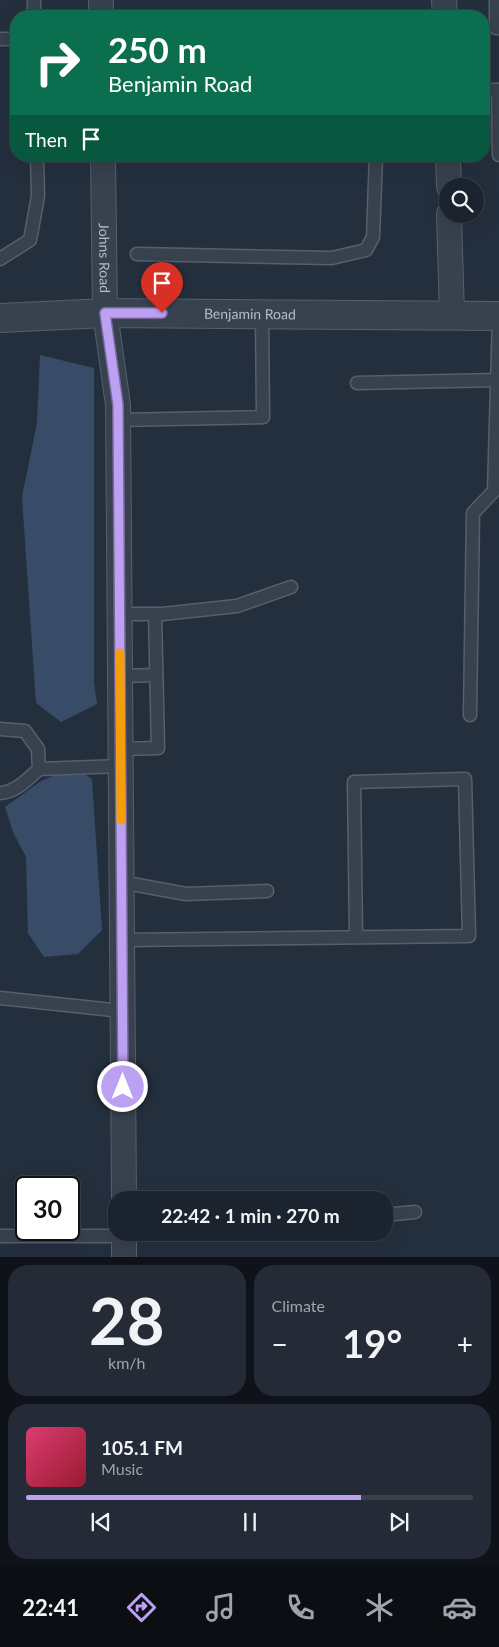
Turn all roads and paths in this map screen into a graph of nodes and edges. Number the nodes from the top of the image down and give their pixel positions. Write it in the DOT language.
graph roads {
  1 [pos="496,0"];
  2 [pos="499,28"];
  3 [pos="499,90"];
  4 [pos="499,155"];
  5 [pos="37,162"];
  6 [pos="103,162"];
  7 [pos="376,162"];
  8 [pos="448,162"];
  9 [pos="449,178"];
  10 [pos="449,223"];
  11 [pos="137,254"];
  12 [pos="0,259"];
  13 [pos="105,313"];
  14 [pos="262,314"];
  15 [pos="452,316"];
  16 [pos="499,316"];
  17 [pos="0,318"];
  18 [pos="497,380"];
  19 [pos="358,383"];
  20 [pos="118,420"];
  21 [pos="292,587"];
  22 [pos="120,614"];
  23 [pos="155,614"];
  24 [pos="156,675"];
  25 [pos="120,676"];
  26 [pos="470,715"];
  27 [pos="0,729"];
  28 [pos="120,757"];
  29 [pos="39,769"];
  30 [pos="0,793"];
  31 [pos="121,882"];
  32 [pos="267,891"];
  33 [pos="356,937"];
  34 [pos="122,940"];
  35 [pos="0,998"];
  36 [pos="122,1011"];
  37 [pos="124,1191"];
  38 [pos="415,1212"];
  39 [pos="393,1214"];
  40 [pos="0,1236"];
  41 [pos="124,1242"];
  1 -- 2 [label="lane"];
  3 -- 4 [label="lane"];
  5 -- 12 [label="lane"];
  6 -- 13 [label="street, Johns Road"];
  7 -- 11 [label="lane"];
  8 -- 9 [label="street"];
  10 -- 15 [label="street"];
  13 -- 14 [label="street, Benjamin Road"];
  13 -- 17 [label="street, Benjamin Road"];
  13 -- 20 [label="street, Johns Road"];
  14 -- 15 [label="street, Benjamin Road"];
  14 -- 20 [label="lane"];
  15 -- 16 [label="street, Benjamin Road"];
  16 -- 18 [label="lane"];
  18 -- 19 [label="lane"];
  18 -- 26 [label="lane"];
  20 -- 22 [label="street, Johns Road"];
  21 -- 23 [label="lane"];
  22 -- 23 [label="lane"];
  22 -- 25 [label="street, Johns Road"];
  23 -- 24 [label="lane"];
  24 -- 25 [label="lane"];
  24 -- 28 [label="lane"];
  25 -- 28 [label="street, Johns Road"];
  27 -- 29 [label="lane"];
  28 -- 29 [label="lane"];
  28 -- 31 [label="street, Johns Road"];
  29 -- 30 [label="lane"];
  31 -- 32 [label="lane"];
  31 -- 34 [label="street, Johns Road"];
  33 -- 33 [label="lane"];
  33 -- 34 [label="lane"];
  34 -- 36 [label="street, Johns Road"];
  35 -- 36 [label="lane"];
  36 -- 37 [label="street, Johns Road"];
  38 -- 39 [label="lane"];
  40 -- 41 [label="lane"];
}
